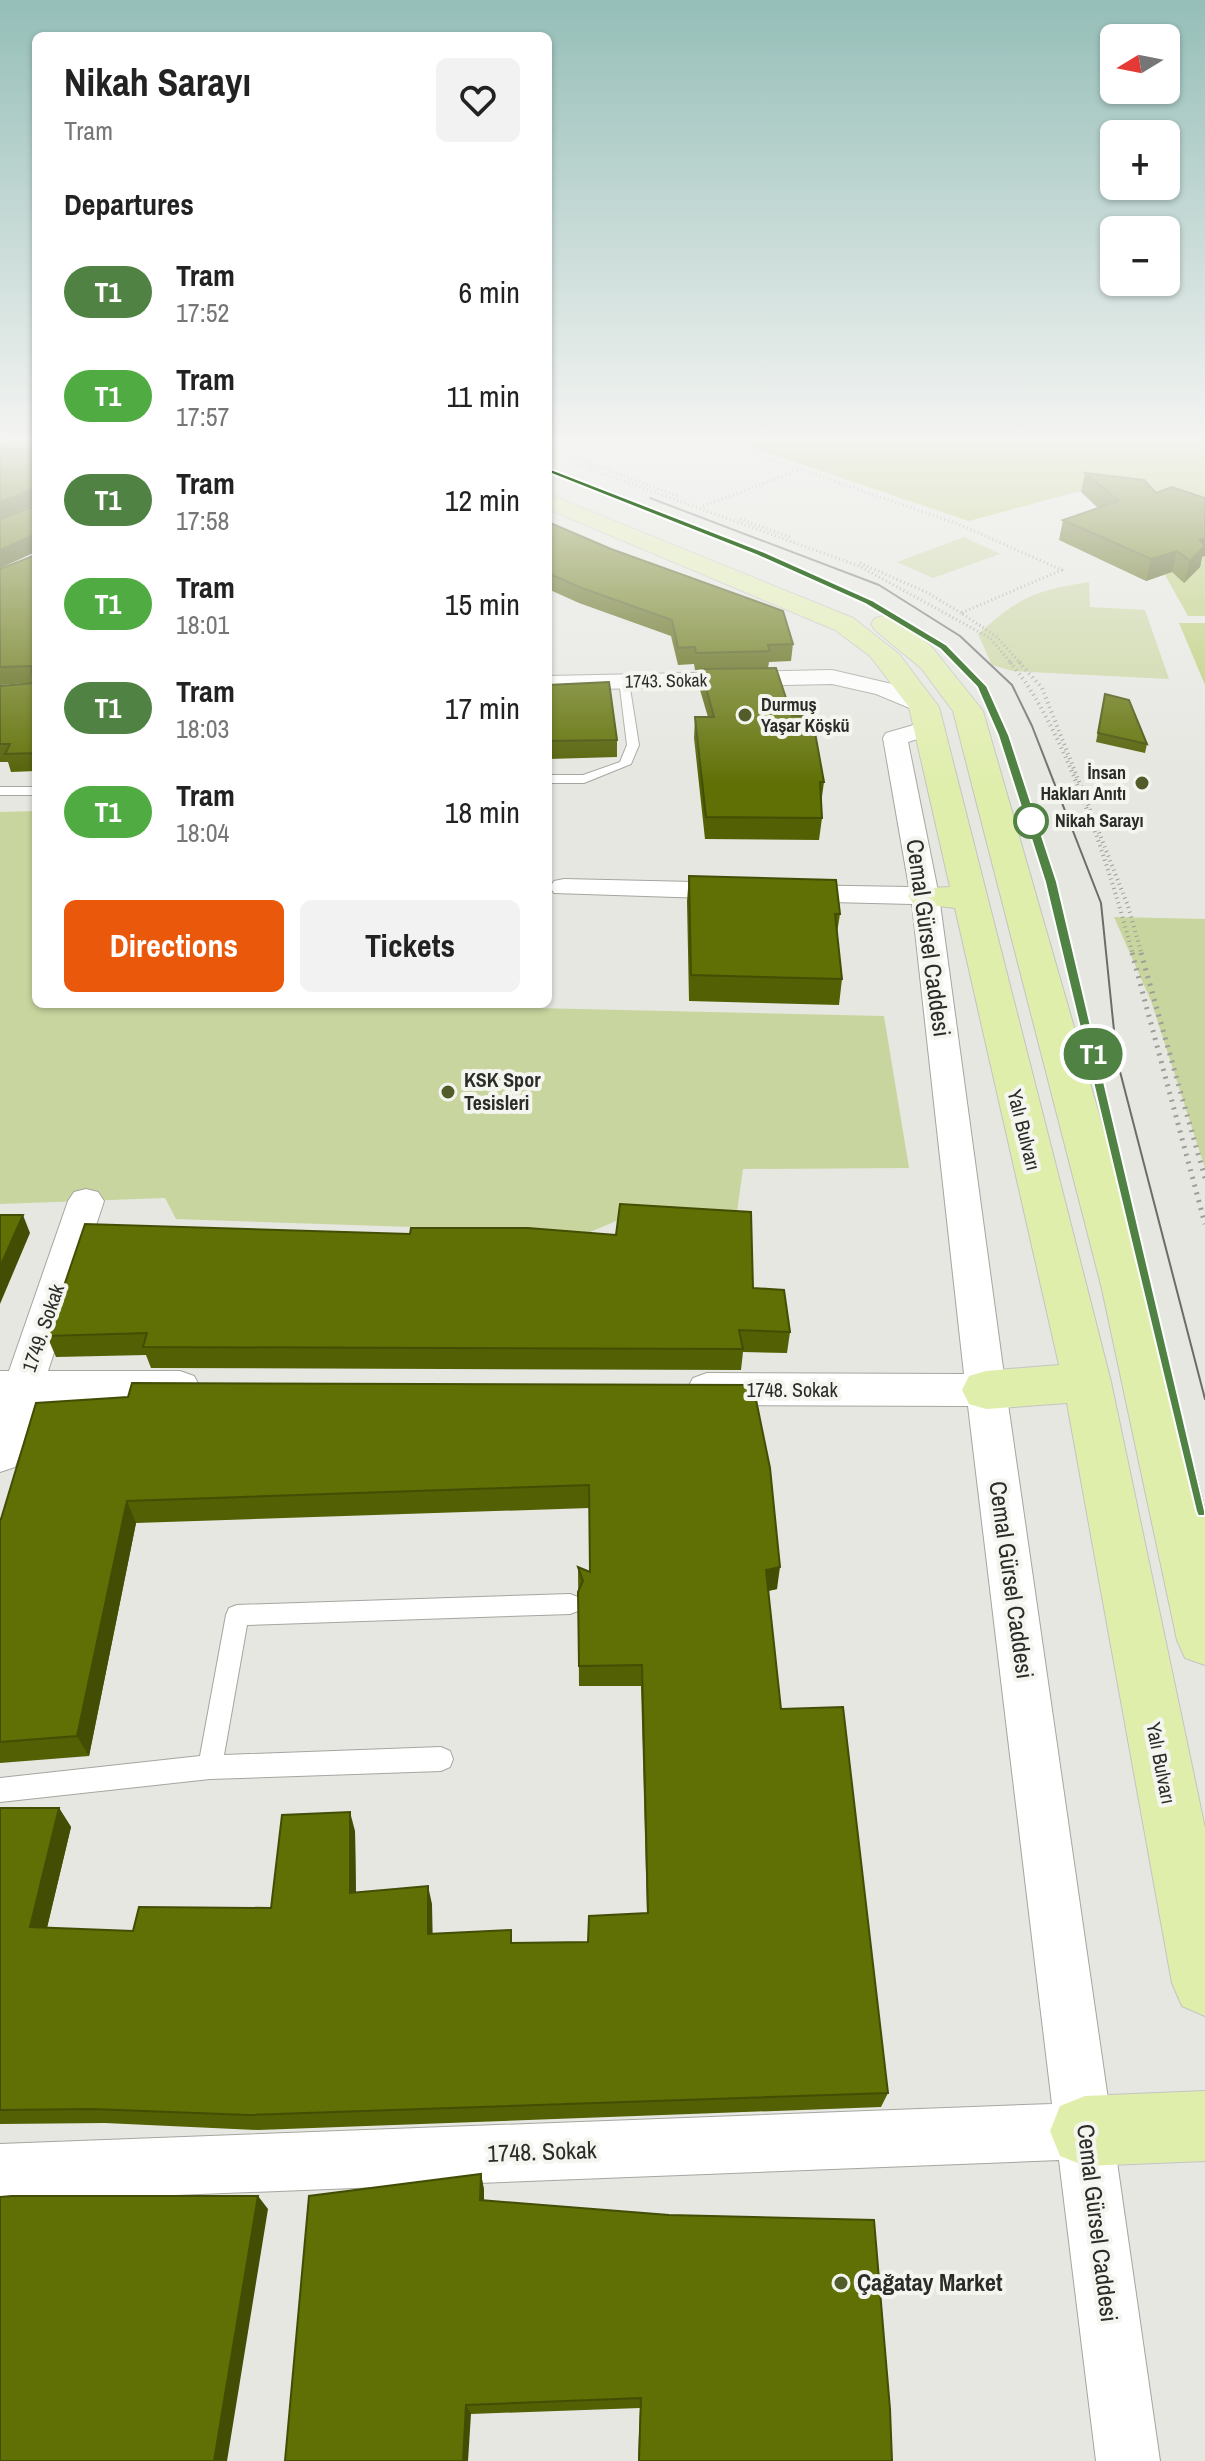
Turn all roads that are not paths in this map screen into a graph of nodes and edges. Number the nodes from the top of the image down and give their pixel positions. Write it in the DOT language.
graph roads {
  1 [pos="673,553"];
  2 [pos="734,553"];
  3 [pos="844,624"];
  4 [pos="832,677"];
  5 [pos="623,682"];
  6 [pos="552,683"];
  7 [pos="927,717"];
  8 [pos="552,779"];
  9 [pos="0,791"];
  10 [pos="32,791"];
  11 [pos="564,887"];
  12 [pos="925,896"];
  13 [pos="970,898"];
  14 [pos="86,1201"];
  15 [pos="1087,1382"];
  16 [pos="11,1387"];
  17 [pos="212,1387"];
  18 [pos="670,1389"];
  19 [pos="986,1390"];
  20 [pos="0,1455"];
  21 [pos="570,1604"];
  22 [pos="1205,1640"];
  23 [pos="441,1759"];
  24 [pos="210,1767"];
  25 [pos="0,1790"];
  26 [pos="1205,1983"];
  27 [pos="1205,2126"];
  28 [pos="1085,2131"];
  29 [pos="0,2173"];
  30 [pos="1128,2461"];
  1 -- 3 [label="main road, Yalı Bulvarı"];
  2 -- 22 [label="main road"];
  3 -- 4 [label="street"];
  3 -- 7 [label="main road, Yalı Bulvarı"];
  4 -- 5 [label="street, 1743. Sokak"];
  4 -- 7 [label="street, 1743. Sokak"];
  5 -- 6 [label="street, 1743. Sokak"];
  5 -- 8 [label="lane"];
  7 -- 12 [label="street, Cemal Gürsel Caddesi"];
  7 -- 13 [label="main road, Yalı Bulvarı"];
  9 -- 10 [label="lane"];
  11 -- 12 [label="street"];
  12 -- 13 [label="main road"];
  12 -- 19 [label="street, Cemal Gürsel Caddesi"];
  13 -- 15 [label="main road, Yalı Bulvarı"];
  14 -- 16 [label="street, 1749. Sokak"];
  15 -- 19 [label="main road"];
  15 -- 26 [label="main road, Yalı Bulvarı"];
  16 -- 17 [label="street"];
  16 -- 20 [label="street, 1749. Sokak"];
  18 -- 19 [label="street, 1748. Sokak"];
  19 -- 28 [label="street, Cemal Gürsel Caddesi"];
  21 -- 24 [label="lane"];
  23 -- 24 [label="lane"];
  24 -- 25 [label="lane"];
  27 -- 28 [label="main road"];
  28 -- 29 [label="street, 1748. Sokak"];
  28 -- 30 [label="street, Cemal Gürsel Caddesi"];
}
